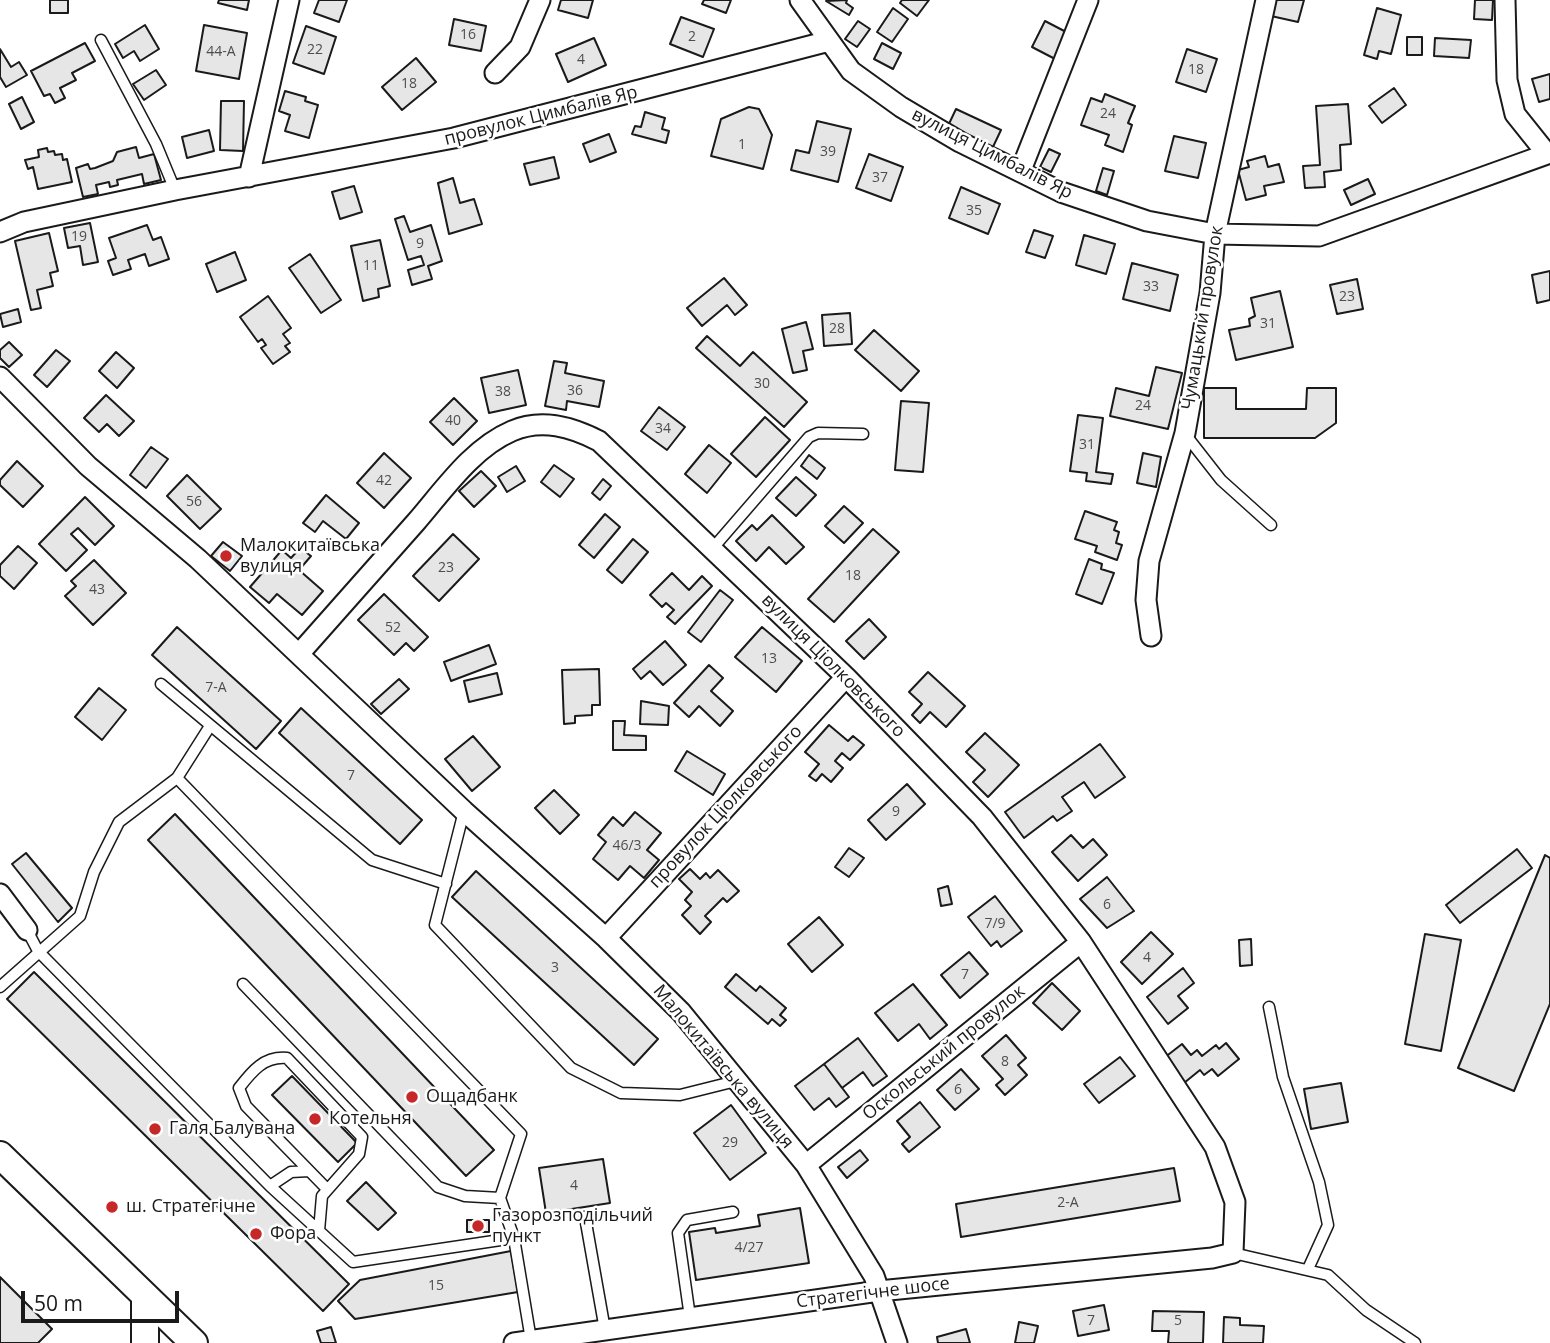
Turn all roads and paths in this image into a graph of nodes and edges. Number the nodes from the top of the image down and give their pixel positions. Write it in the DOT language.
graph roads {
  1 [pos="289,0"];
  2 [pos="540,0"];
  3 [pos="800,0"];
  4 [pos="1088,0"];
  5 [pos="1266,0"];
  6 [pos="1505,0"];
  7 [pos="101,40"];
  8 [pos="829,41"];
  9 [pos="495,73"];
  10 [pos="1549,153"];
  11 [pos="1021,170"];
  12 [pos="249,177"];
  13 [pos="175,190"];
  14 [pos="0,232"];
  15 [pos="1215,234"];
  16 [pos="0,377"];
  17 [pos="1185,433"];
  18 [pos="863,434"];
  19 [pos="1271,525"];
  20 [pos="713,548"];
  21 [pos="1151,636"];
  22 [pos="299,654"];
  23 [pos="846,677"];
  24 [pos="161,684"];
  25 [pos="210,726"];
  26 [pos="177,778"];
  27 [pos="464,811"];
  28 [pos="446,884"];
  29 [pos="0,894"];
  30 [pos="27,930"];
  31 [pos="606,938"];
  32 [pos="1082,942"];
  33 [pos="38,951"];
  34 [pos="243,984"];
  35 [pos="0,987"];
  36 [pos="1269,1007"];
  37 [pos="737,1080"];
  38 [pos="0,1155"];
  39 [pos="806,1165"];
  40 [pos="309,1171"];
  41 [pos="270,1186"];
  42 [pos="327,1189"];
  43 [pos="500,1198"];
  44 [pos="733,1212"];
  45 [pos="586,1217"];
  46 [pos="319,1231"];
  47 [pos="514,1238"];
  48 [pos="1233,1253"];
  49 [pos="1308,1269"];
  50 [pos="879,1291"];
  51 [pos="145,1297"];
  52 [pos="690,1317"];
  53 [pos="605,1330"];
  54 [pos="523,1342"];
  55 [pos="145,1343"];
  56 [pos="194,1343"];
  57 [pos="897,1343"];
  58 [pos="1415,1343"];
  1 -- 12 [label="street"];
  2 -- 9 [label="street"];
  3 -- 8 [label="street, вулиця Цимбалів Яр"];
  4 -- 11 [label="street"];
  5 -- 15 [label="street, Чумацький провулок"];
  6 -- 10 [label="street"];
  7 -- 13 [label="lane"];
  8 -- 11 [label="street, вулиця Цимбалів Яр"];
  8 -- 12 [label="street, провулок Цимбалів Яр"];
  10 -- 15 [label="street, вулиця Цимбалів Яр"];
  11 -- 15 [label="street, вулиця Цимбалів Яр"];
  12 -- 13 [label="street, провулок Цимбалів Яр"];
  13 -- 14 [label="street, провулок Цимбалів Яр"];
  15 -- 17 [label="street, Чумацький провулок"];
  16 -- 22 [label="street, Малокитаївська вулиця"];
  17 -- 19 [label="lane"];
  17 -- 21 [label="street, Чумацький провулок"];
  18 -- 20 [label="lane"];
  20 -- 22 [label="street, вулиця Ціолковського"];
  20 -- 23 [label="street, вулиця Ціолковського"];
  22 -- 27 [label="street, Малокитаївська вулиця"];
  23 -- 31 [label="street, провулок Ціолковського"];
  23 -- 32 [label="street, вулиця Ціолковського"];
  24 -- 25 [label="lane"];
  25 -- 26 [label="lane"];
  25 -- 28 [label="lane"];
  26 -- 33 [label="lane"];
  26 -- 43 [label="lane"];
  27 -- 28 [label="lane"];
  27 -- 31 [label="street, Малокитаївська вулиця"];
  28 -- 37 [label="lane"];
  29 -- 30 [label="street"];
  30 -- 33 [label="lane"];
  31 -- 37 [label="street, Малокитаївська вулиця"];
  32 -- 39 [label="street, Оскольський провулок"];
  32 -- 48 [label="street, вулиця Ціолковського"];
  33 -- 35 [label="lane"];
  33 -- 41 [label="lane"];
  34 -- 43 [label="lane"];
  36 -- 49 [label="lane"];
  37 -- 39 [label="street, Малокитаївська вулиця"];
  38 -- 51 [label="main road"];
  39 -- 50 [label="street, Малокитаївська вулиця"];
  40 -- 41 [label="lane"];
  40 -- 42 [label="lane"];
  40 -- 42 [label="lane"];
  41 -- 46 [label="lane"];
  42 -- 46 [label="lane"];
  43 -- 47 [label="lane"];
  44 -- 52 [label="lane"];
  45 -- 53 [label="lane"];
  46 -- 47 [label="lane"];
  47 -- 54 [label="lane"];
  48 -- 49 [label="lane"];
  48 -- 50 [label="street, Стратегічне шосе"];
  49 -- 58 [label="lane"];
  50 -- 52 [label="street, Стратегічне шосе"];
  50 -- 57 [label="street, Малокитаївська вулиця"];
  51 -- 55 [label="main road"];
  51 -- 56 [label="main road"];
  52 -- 53 [label="street, Стратегічне шосе"];
  53 -- 54 [label="street, Стратегічне шосе"];
}
